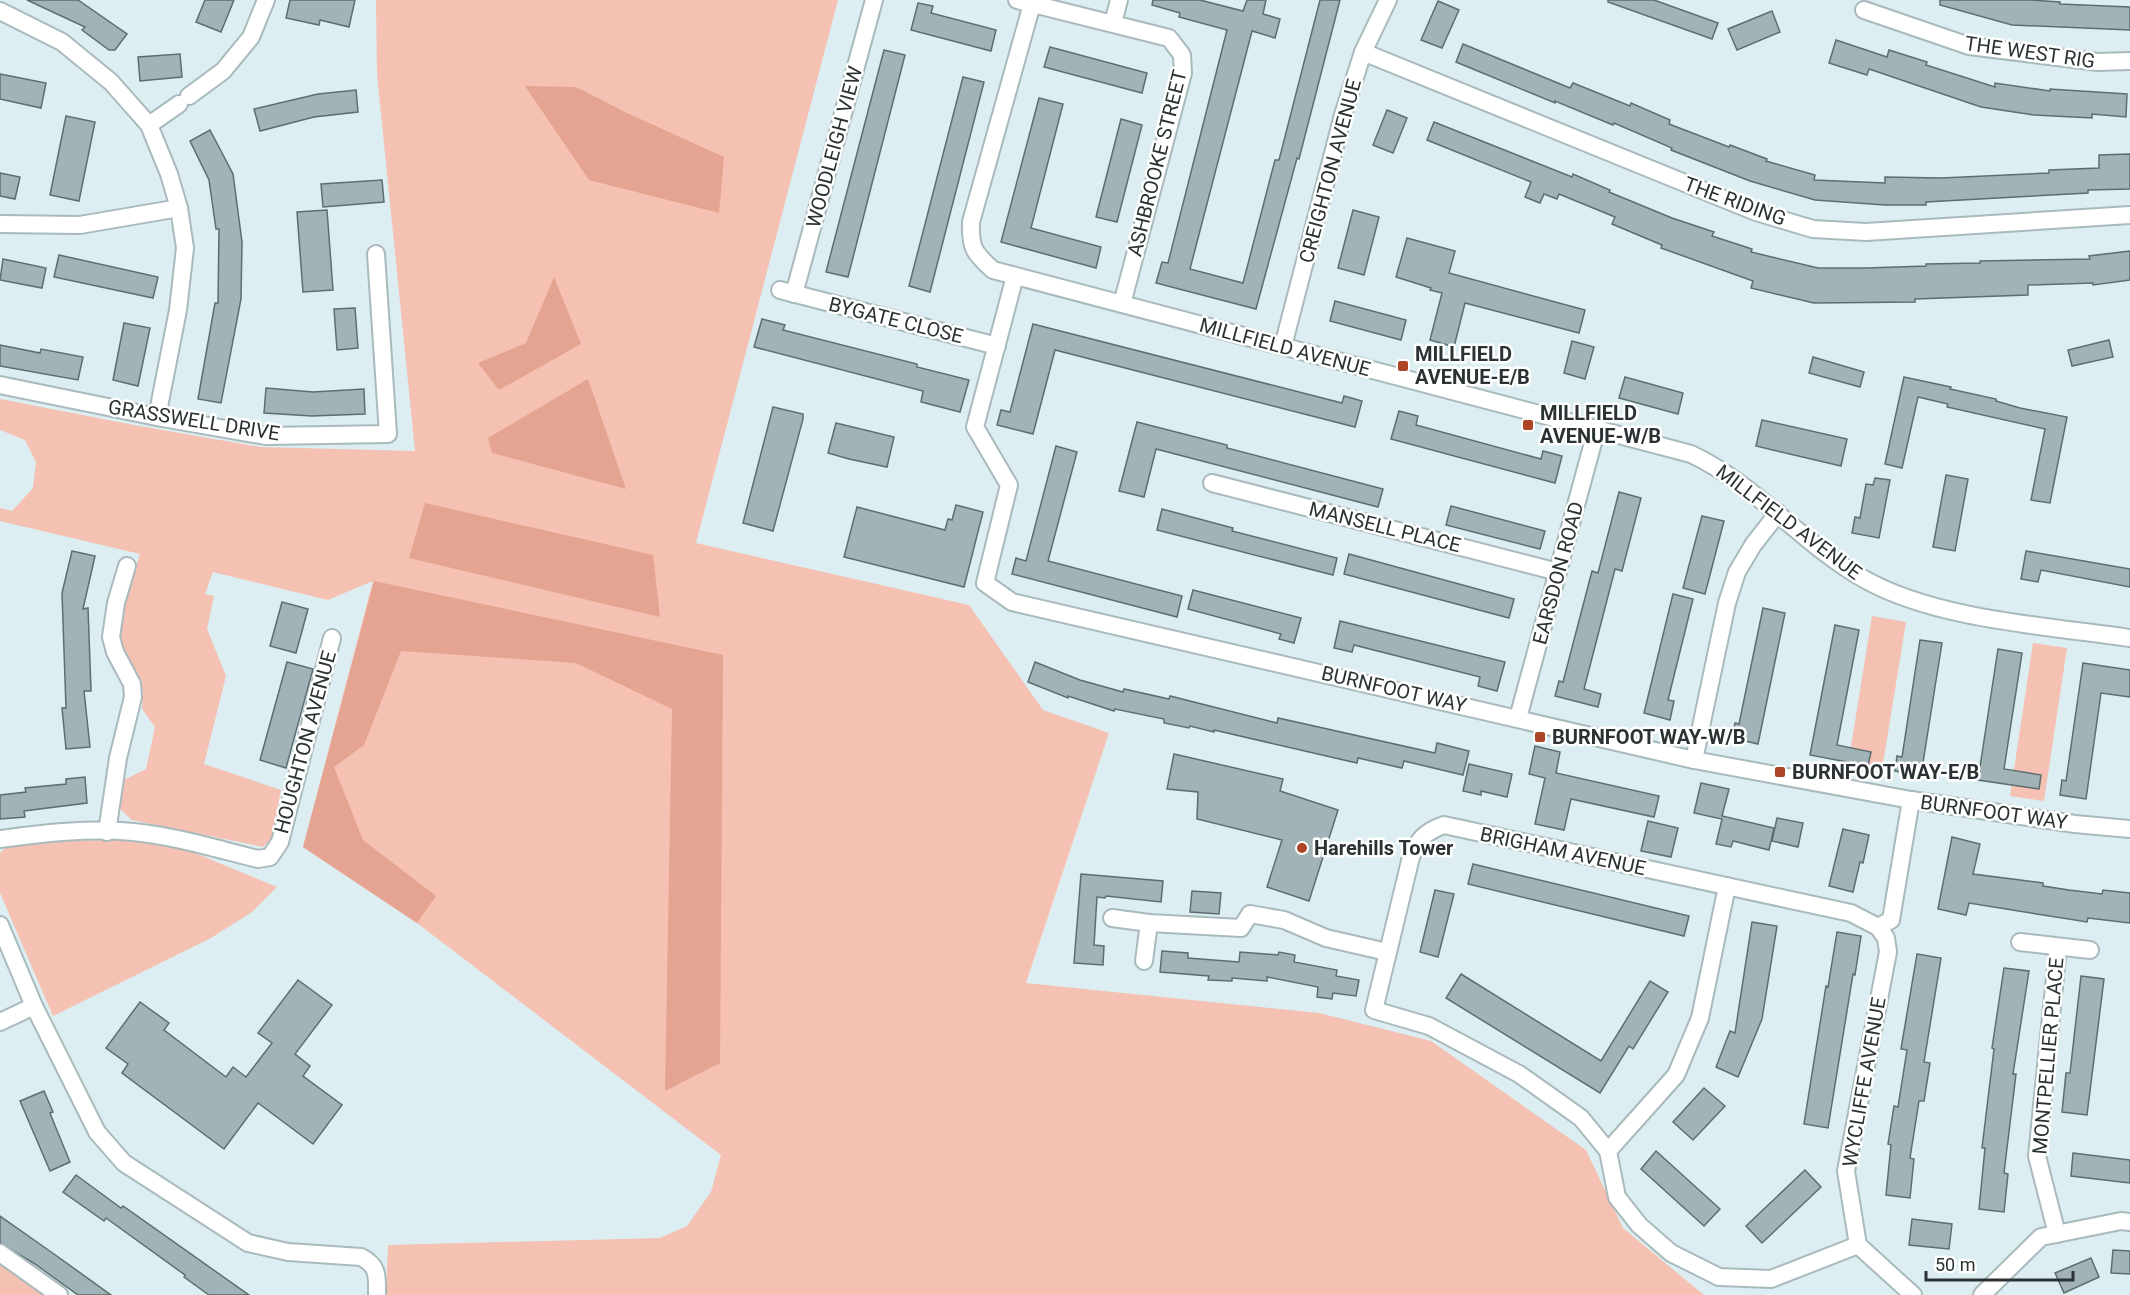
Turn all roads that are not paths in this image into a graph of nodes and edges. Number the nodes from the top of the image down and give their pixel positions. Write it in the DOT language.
graph roads {
  1 [pos="266,0"];
  2 [pos="874,0"];
  3 [pos="1119,0"];
  4 [pos="1388,0"];
  5 [pos="1024,2"];
  6 [pos="1864,10"];
  7 [pos="0,11"];
  8 [pos="1113,23"];
  9 [pos="1363,52"];
  10 [pos="2130,61"];
  11 [pos="149,125"];
  12 [pos="179,208"];
  13 [pos="2130,215"];
  14 [pos="0,225"];
  15 [pos="376,254"];
  16 [pos="1015,276"];
  17 [pos="787,292"];
  18 [pos="1122,304"];
  19 [pos="997,346"];
  20 [pos="1283,346"];
  21 [pos="0,386"];
  22 [pos="157,417"];
  23 [pos="1597,428"];
  24 [pos="1212,483"];
  25 [pos="1778,513"];
  26 [pos="127,566"];
  27 [pos="1558,572"];
  28 [pos="332,638"];
  29 [pos="2130,638"];
  30 [pos="1518,718"];
  31 [pos="1694,760"];
  32 [pos="1911,800"];
  33 [pos="2130,829"];
  34 [pos="107,832"];
  35 [pos="0,840"];
  36 [pos="1727,886"];
  37 [pos="1112,918"];
  38 [pos="1149,923"];
  39 [pos="0,925"];
  40 [pos="1878,927"];
  41 [pos="2020,942"];
  42 [pos="2058,947"];
  43 [pos="2090,950"];
  44 [pos="1387,952"];
  45 [pos="1144,961"];
  46 [pos="34,1006"];
  47 [pos="0,1022"];
  48 [pos="1608,1151"];
  49 [pos="2130,1222"];
  50 [pos="2057,1234"];
  51 [pos="1858,1245"];
  52 [pos="0,1253"];
  53 [pos="59,1295"];
  54 [pos="377,1295"];
  55 [pos="1913,1295"];
  56 [pos="1982,1295"];
  1 -- 11 [label="street"];
  2 -- 17 [label="street, WOODLEIGH VIEW"];
  3 -- 8 [label="street"];
  4 -- 9 [label="street, CREIGHTON AVENUE"];
  5 -- 8 [label="street, ASHBROOKE STREET"];
  5 -- 16 [label="street, MILLFIELD AVENUE"];
  6 -- 10 [label="street, THE WEST RIG"];
  7 -- 11 [label="street"];
  8 -- 18 [label="street, ASHBROOKE STREET"];
  9 -- 13 [label="street, THE RIDING"];
  9 -- 20 [label="street, CREIGHTON AVENUE"];
  11 -- 12 [label="street"];
  12 -- 14 [label="street"];
  12 -- 22 [label="street"];
  15 -- 22 [label="street, GRASSWELL DRIVE"];
  16 -- 18 [label="street, MILLFIELD AVENUE"];
  16 -- 19 [label="street, BURNFOOT WAY"];
  17 -- 19 [label="street, BYGATE CLOSE"];
  18 -- 20 [label="street, MILLFIELD AVENUE"];
  19 -- 30 [label="street, BURNFOOT WAY"];
  20 -- 23 [label="street, MILLFIELD AVENUE"];
  21 -- 22 [label="street, GRASSWELL DRIVE"];
  23 -- 25 [label="street, MILLFIELD AVENUE"];
  23 -- 27 [label="street, EARSDON ROAD"];
  24 -- 27 [label="street, MANSELL PLACE"];
  25 -- 29 [label="street, MILLFIELD AVENUE"];
  25 -- 31 [label="street"];
  26 -- 34 [label="street"];
  27 -- 30 [label="street, EARSDON ROAD"];
  28 -- 34 [label="street, HOUGHTON AVENUE"];
  30 -- 31 [label="street, BURNFOOT WAY"];
  31 -- 32 [label="street, BURNFOOT WAY"];
  32 -- 33 [label="street, BURNFOOT WAY"];
  32 -- 40 [label="street"];
  34 -- 35 [label="street, HOUGHTON AVENUE"];
  36 -- 40 [label="street, BRIGHAM AVENUE"];
  36 -- 44 [label="street, BRIGHAM AVENUE"];
  36 -- 48 [label="street"];
  37 -- 38 [label="street"];
  38 -- 44 [label="street"];
  38 -- 45 [label="street"];
  39 -- 46 [label="street"];
  40 -- 51 [label="street, WYCLIFFE AVENUE"];
  41 -- 42 [label="street, MONTPELLIER PLACE"];
  42 -- 43 [label="street, MONTPELLIER PLACE"];
  42 -- 50 [label="street, MONTPELLIER PLACE"];
  44 -- 48 [label="street, BRIGHAM AVENUE"];
  46 -- 47 [label="street"];
  46 -- 54 [label="street"];
  48 -- 51 [label="street"];
  49 -- 50 [label="street"];
  50 -- 56 [label="street"];
  51 -- 55 [label="street"];
  52 -- 53 [label="street"];
}
